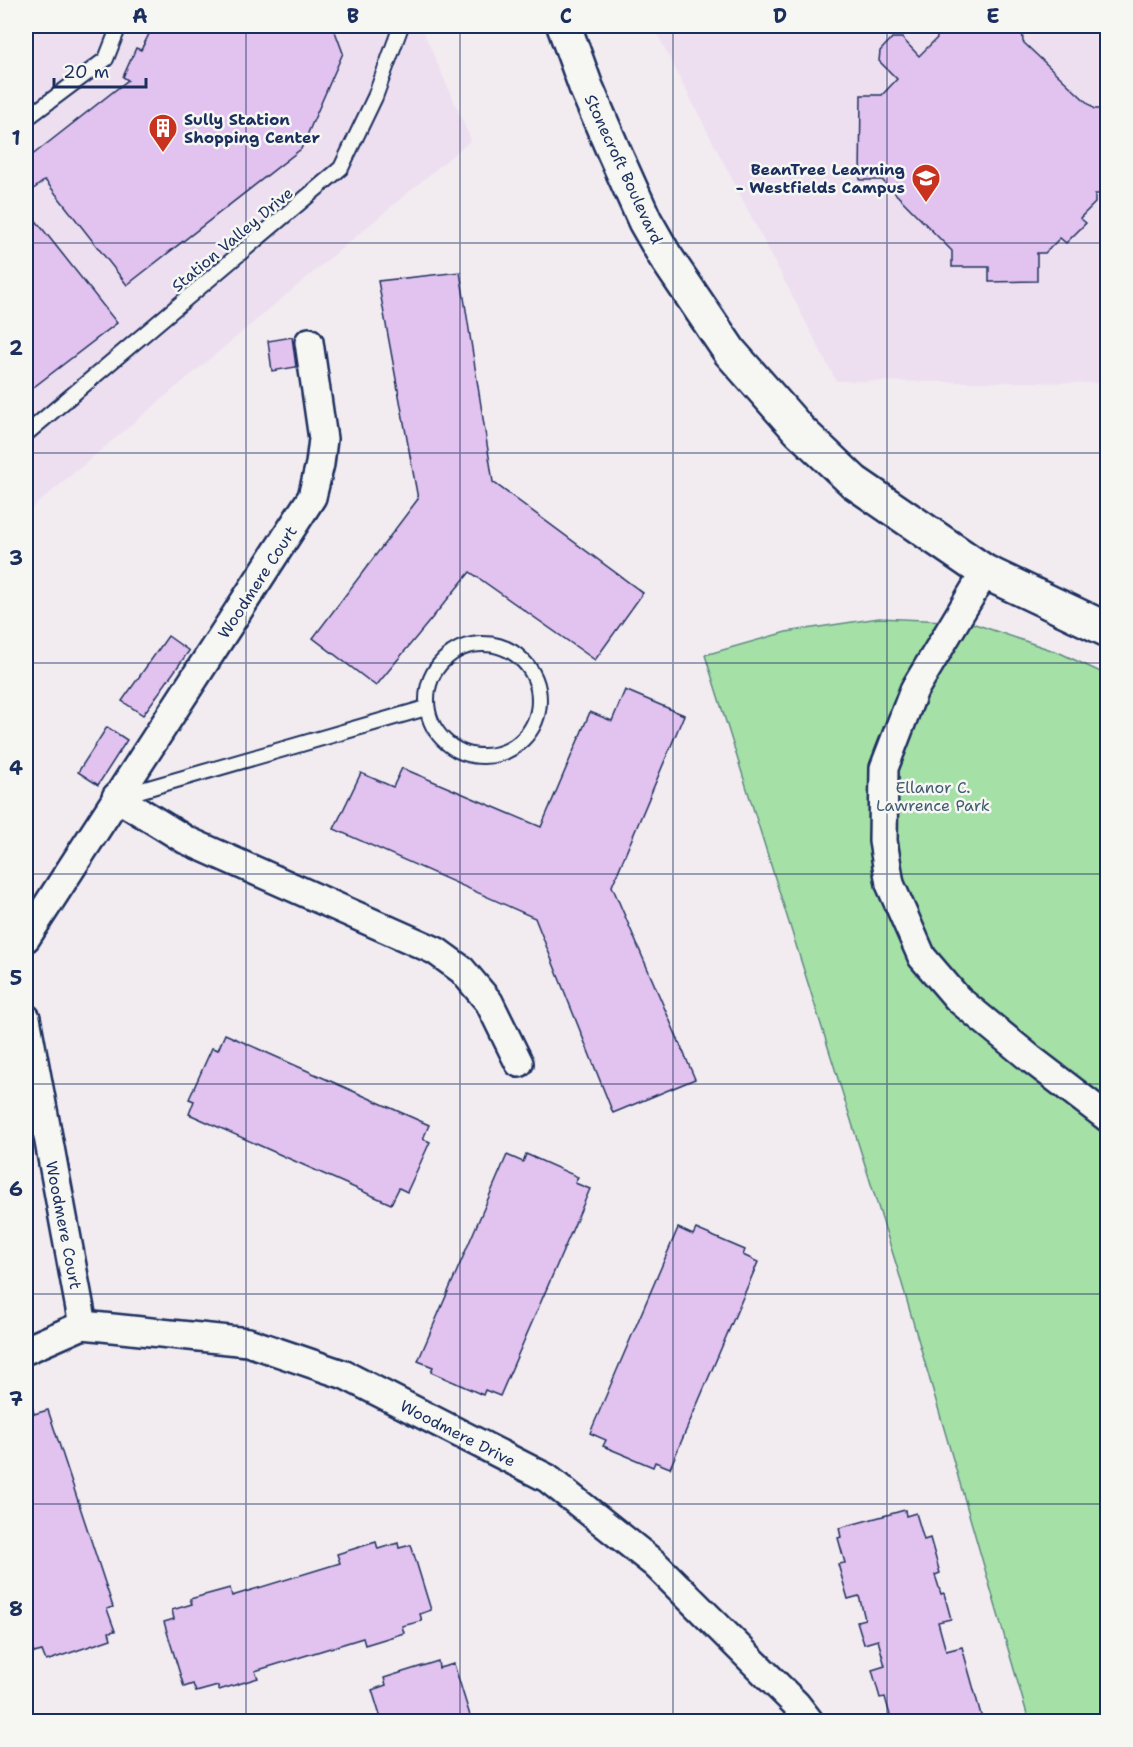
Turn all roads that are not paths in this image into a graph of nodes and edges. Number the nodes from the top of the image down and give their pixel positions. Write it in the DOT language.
graph roads {
  1 [pos="119,26"];
  2 [pos="401,26"];
  3 [pos="564,26"];
  4 [pos="26,119"];
  5 [pos="309,342"];
  6 [pos="26,434"];
  7 [pos="985,572"];
  8 [pos="1107,630"];
  9 [pos="426,708"];
  10 [pos="116,797"];
  11 [pos="26,938"];
  12 [pos="26,1018"];
  13 [pos="519,1063"];
  14 [pos="1107,1118"];
  15 [pos="82,1325"];
  16 [pos="26,1350"];
  17 [pos="810,1722"];
  1 -- 4 [label="lane"];
  2 -- 6 [label="lane, Station Valley Drive"];
  3 -- 7 [label="main road, Stonecroft Boulevard"];
  5 -- 10 [label="street, Woodmere Court"];
  7 -- 8 [label="main road, Stonecroft Boulevard"];
  7 -- 14 [label="street"];
  9 -- 9 [label="lane"];
  9 -- 10 [label="lane"];
  10 -- 11 [label="street, Woodmere Court"];
  10 -- 13 [label="street"];
  12 -- 15 [label="street, Woodmere Court"];
  15 -- 16 [label="street, Woodmere Drive"];
  15 -- 17 [label="street, Woodmere Drive"];
}
